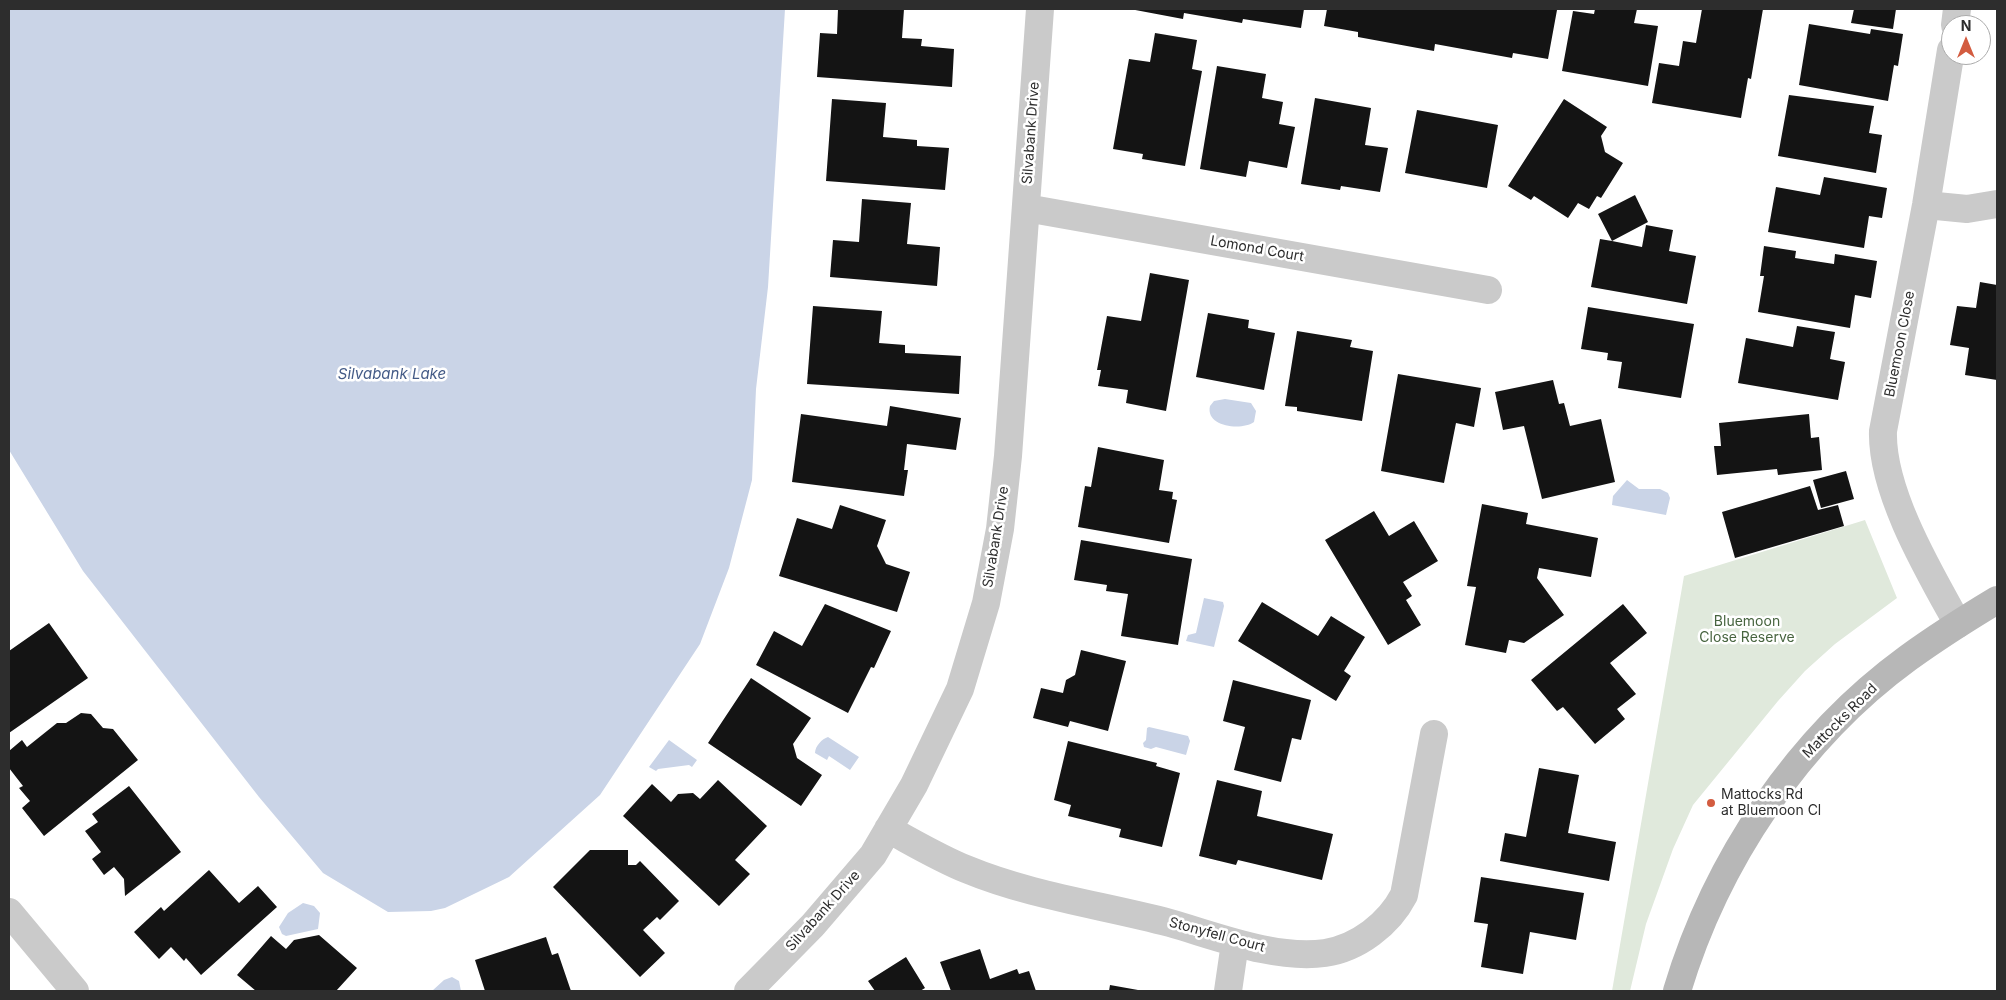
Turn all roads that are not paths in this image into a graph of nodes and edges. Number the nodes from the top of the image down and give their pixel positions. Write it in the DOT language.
graph roads {
  1 [pos="1040,9"];
  2 [pos="1949,65"];
  3 [pos="1997,204"];
  4 [pos="1926,205"];
  5 [pos="1026,208"];
  6 [pos="1488,290"];
  7 [pos="1997,600"];
  8 [pos="1958,624"];
  9 [pos="1434,734"];
  10 [pos="888,829"];
  11 [pos="9,912"];
  12 [pos="1235,943"];
  13 [pos="75,991"];
  14 [pos="748,991"];
  15 [pos="1228,991"];
  16 [pos="1677,991"];
  1 -- 5 [label="street, Silvabank Drive"];
  2 -- 4 [label="street, Bluemoon Close"];
  3 -- 4 [label="street"];
  4 -- 8 [label="street, Bluemoon Close"];
  5 -- 6 [label="street, Lomond Court"];
  5 -- 10 [label="street, Silvabank Drive"];
  7 -- 8 [label="street, Mattocks Road"];
  8 -- 16 [label="street, Mattocks Road"];
  9 -- 12 [label="street, Stonyfell Court"];
  10 -- 12 [label="street, Stonyfell Court"];
  10 -- 14 [label="street, Silvabank Drive"];
  11 -- 13 [label="street"];
  12 -- 15 [label="street"];
}
